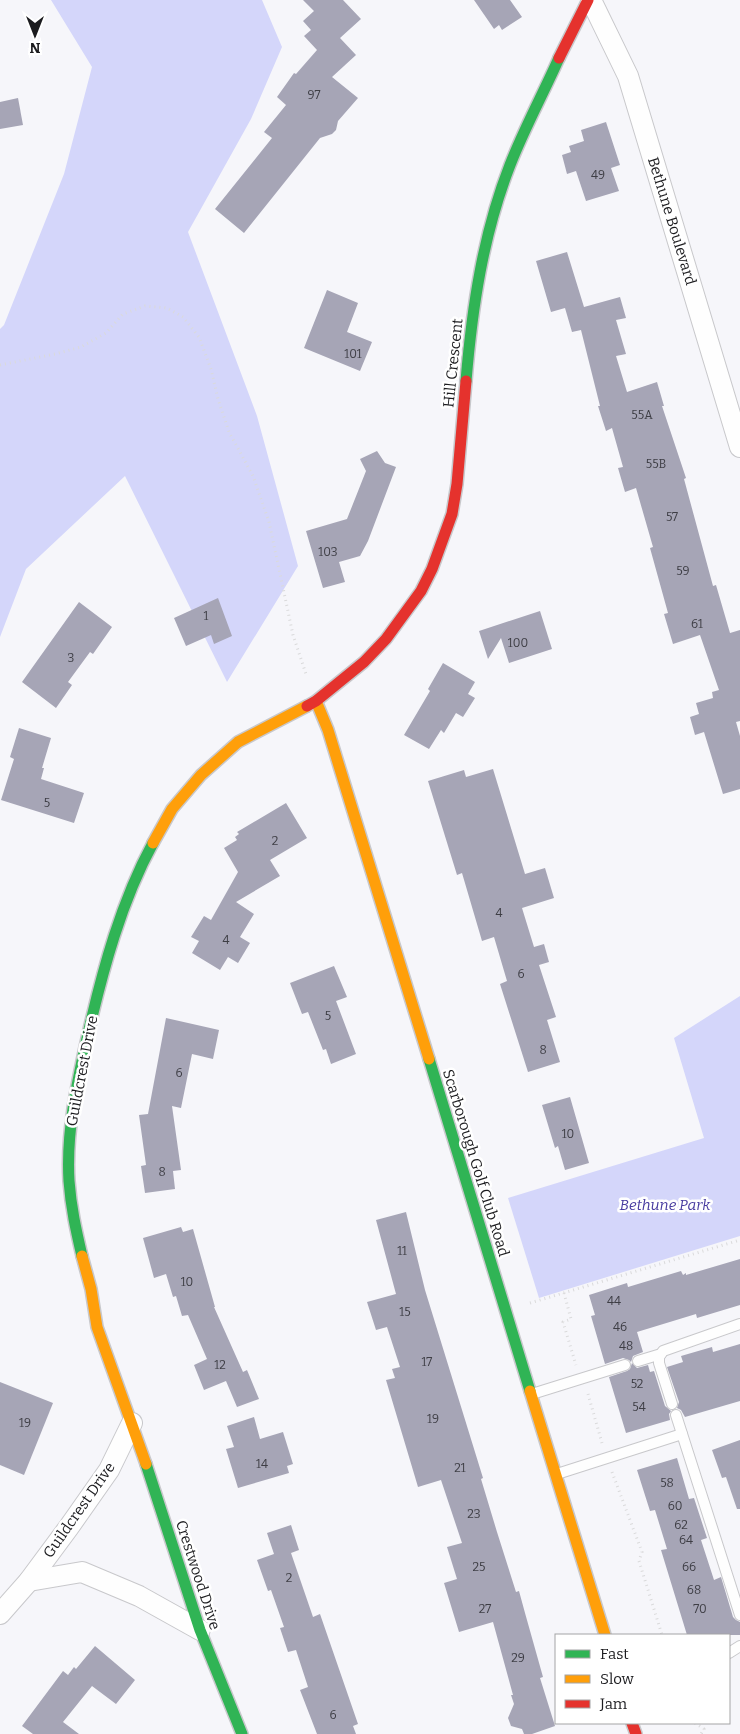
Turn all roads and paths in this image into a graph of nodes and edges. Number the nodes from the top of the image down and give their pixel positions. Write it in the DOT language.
graph roads {
  1 [pos="589,0"];
  2 [pos="0,364"];
  3 [pos="740,447"];
  4 [pos="316,701"];
  5 [pos="740,1240"];
  6 [pos="506,1311"];
  7 [pos="740,1324"];
  8 [pos="660,1354"];
  9 [pos="638,1361"];
  10 [pos="625,1365"];
  11 [pos="532,1394"];
  12 [pos="672,1404"];
  13 [pos="676,1415"];
  14 [pos="132,1422"];
  15 [pos="682,1434"];
  16 [pos="607,1458"];
  17 [pos="556,1474"];
  18 [pos="29,1581"];
  19 [pos="0,1614"];
  20 [pos="740,1615"];
  21 [pos="200,1630"];
  22 [pos="605,1634"];
  23 [pos="662,1634"];
  24 [pos="696,1724"];
  25 [pos="242,1734"];
  26 [pos="701,1734"];
  1 -- 3 [label="street, Bethune Boulevard"];
  1 -- 4 [label="street, Hill Crescent"];
  2 -- 4 [label="path"];
  4 -- 6 [label="street, Scarborough Golf Club Road"];
  4 -- 14 [label="street, Guildcrest Drive"];
  5 -- 6 [label="path"];
  6 -- 11 [label="street, Scarborough Golf Club Road"];
  7 -- 8 [label="lane"];
  8 -- 9 [label="lane"];
  8 -- 12 [label="lane"];
  10 -- 11 [label="lane"];
  11 -- 17 [label="street, Scarborough Golf Club Road"];
  13 -- 15 [label="lane"];
  14 -- 18 [label="street, Guildcrest Drive"];
  14 -- 21 [label="street, Crestwood Drive"];
  15 -- 16 [label="lane"];
  15 -- 20 [label="lane"];
  16 -- 17 [label="lane"];
  16 -- 23 [label="path"];
  17 -- 22 [label="street, Scarborough Golf Club Road"];
  18 -- 19 [label="street, Guildcrest Drive"];
  18 -- 21 [label="street, Guildcrest Drive"];
  21 -- 25 [label="street, Crestwood Drive"];
  24 -- 26 [label="path"];
}
